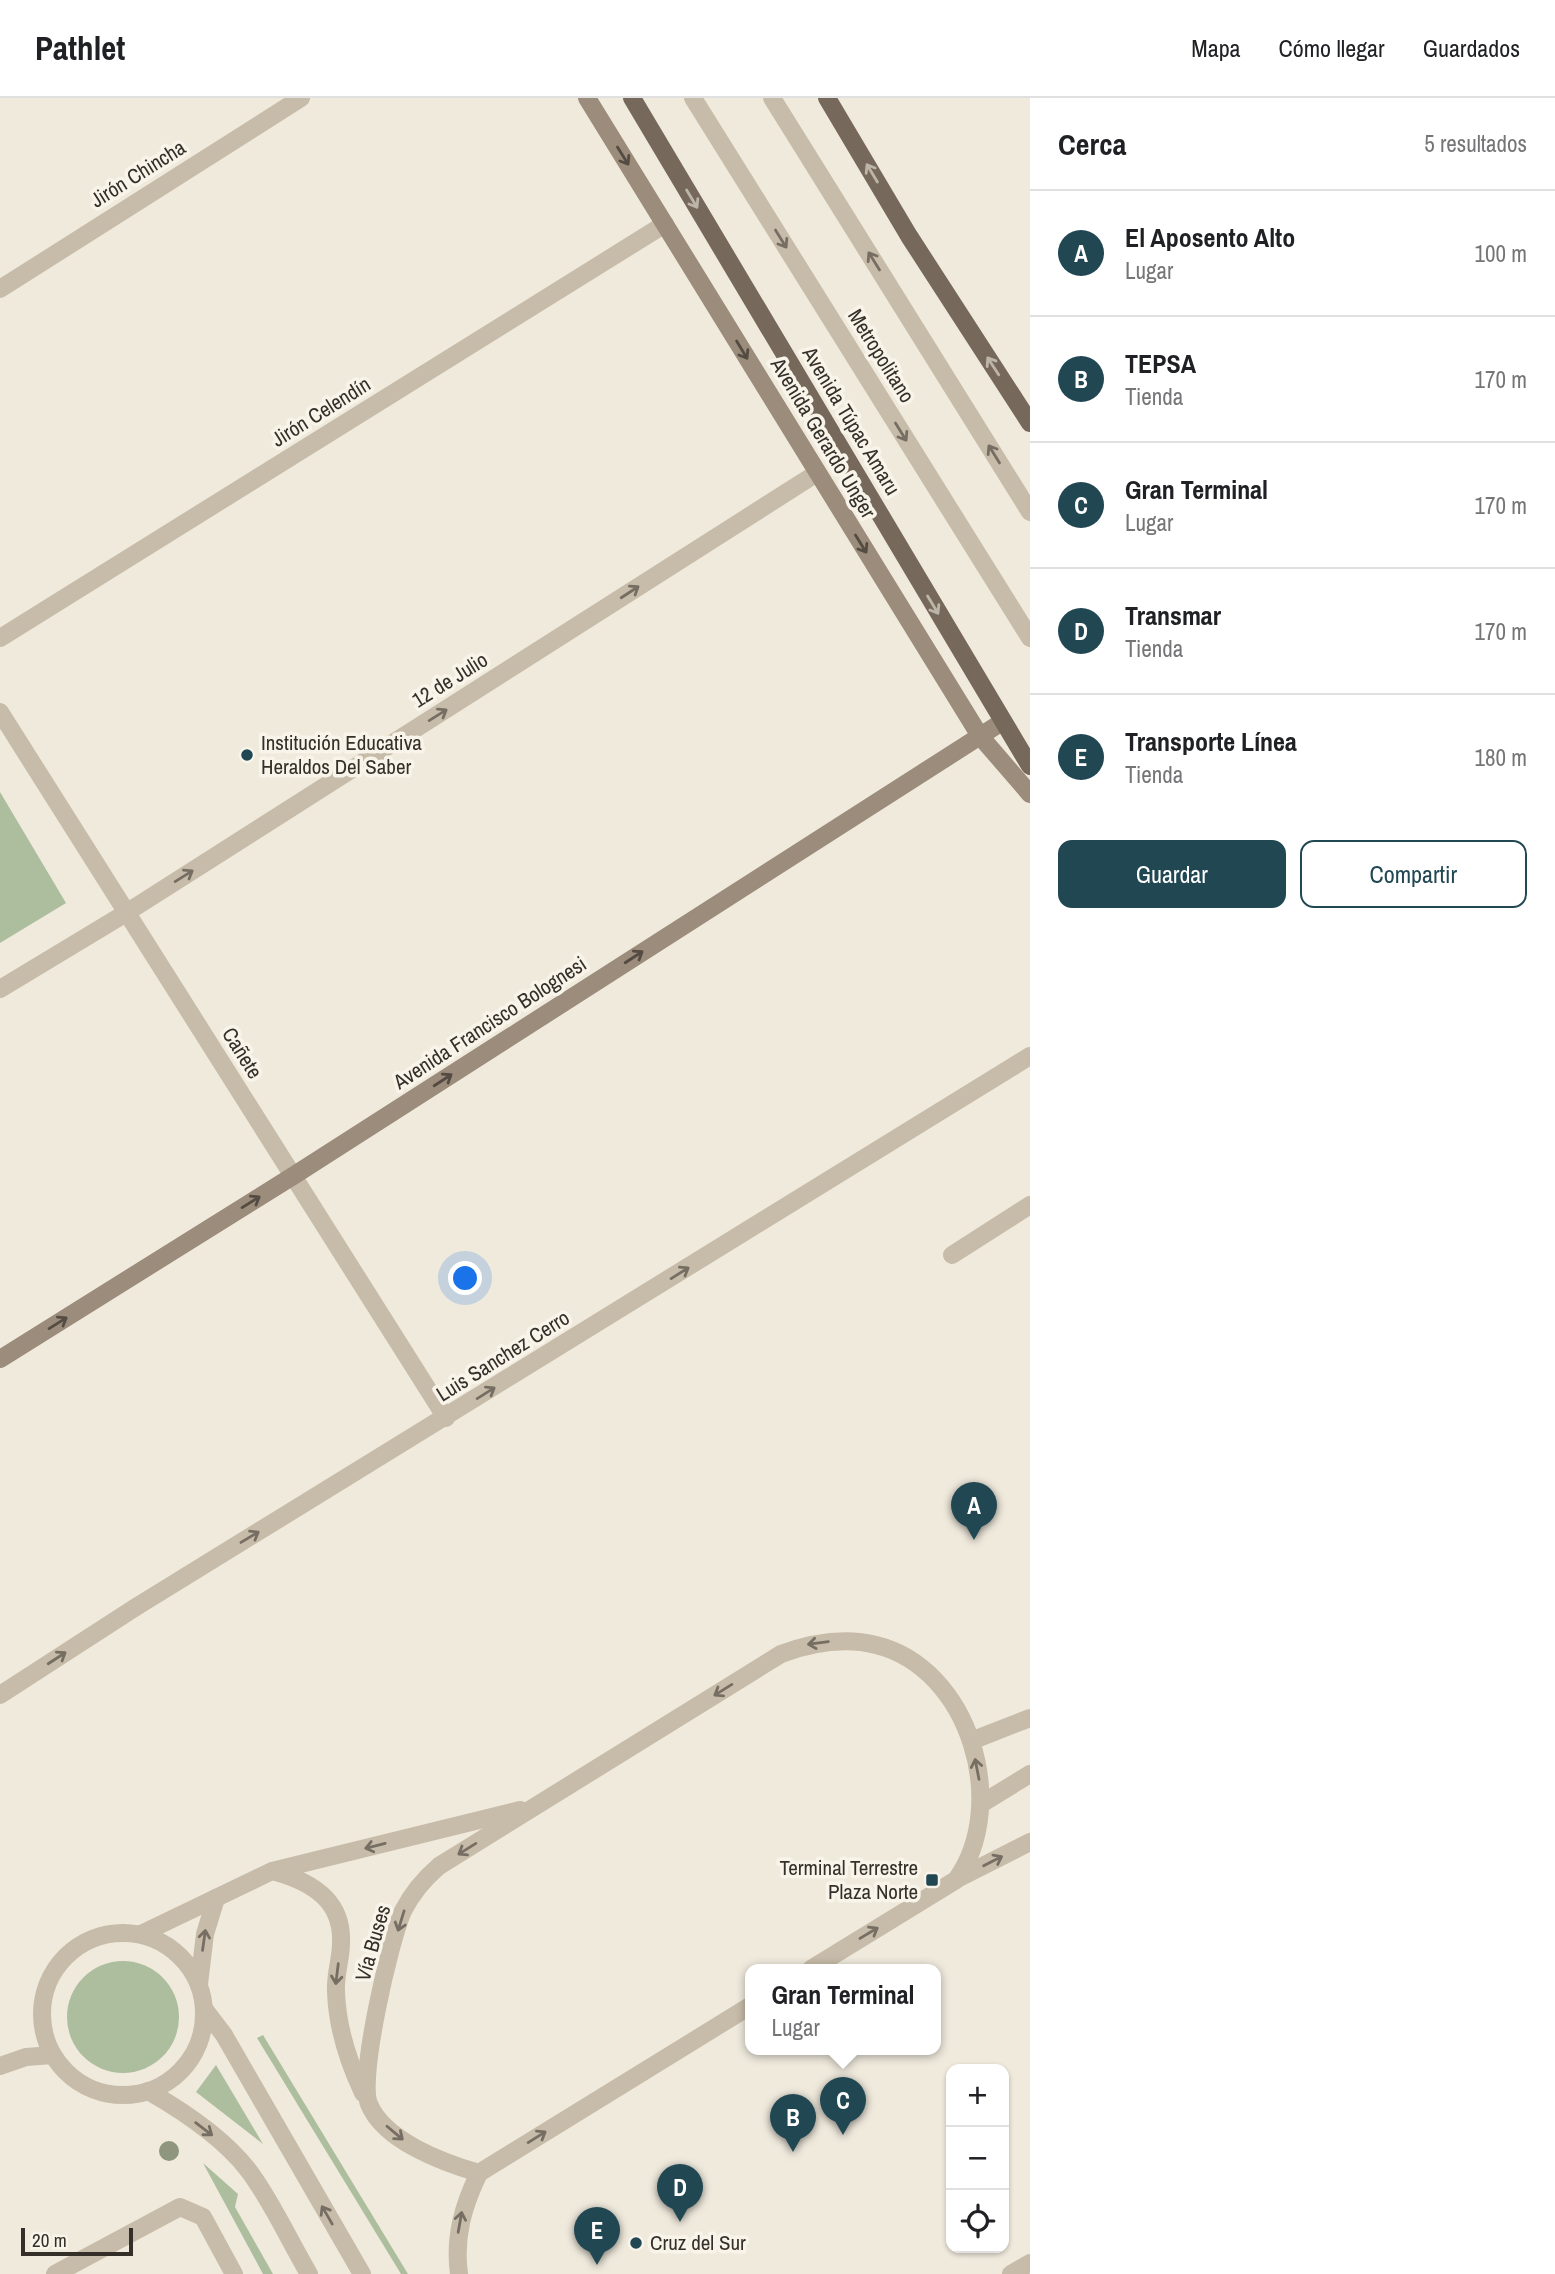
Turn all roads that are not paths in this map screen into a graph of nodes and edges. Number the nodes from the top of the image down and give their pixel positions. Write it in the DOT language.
graph roads {
  1 [pos="301,98"];
  2 [pos="587,98"];
  3 [pos="632,98"];
  4 [pos="693,98"];
  5 [pos="772,98"];
  6 [pos="827,98"];
  7 [pos="666,225"];
  8 [pos="0,289"];
  9 [pos="1030,423"];
  10 [pos="817,473"];
  11 [pos="1030,512"];
  12 [pos="0,638"];
  13 [pos="1030,638"];
  14 [pos="0,712"];
  15 [pos="1002,722"];
  16 [pos="980,736"];
  17 [pos="1030,766"];
  18 [pos="1030,794"];
  19 [pos="126,913"];
  20 [pos="0,989"];
  21 [pos="1030,1056"];
  22 [pos="292,1176"];
  23 [pos="1030,1206"];
  24 [pos="952,1255"];
  25 [pos="0,1359"];
  26 [pos="446,1418"];
  27 [pos="0,1695"];
  28 [pos="1030,1718"];
  29 [pos="971,1741"];
  30 [pos="1030,1774"];
  31 [pos="981,1804"];
  32 [pos="537,1806"];
  33 [pos="1030,1842"];
  34 [pos="272,1871"];
  35 [pos="956,1880"];
  36 [pos="216,1898"];
  37 [pos="141,1934"];
  38 [pos="819,1964"];
  39 [pos="199,1984"];
  40 [pos="745,2009"];
  41 [pos="205,2010"];
  42 [pos="53,2055"];
  43 [pos="0,2066"];
  44 [pos="148,2091"];
  45 [pos="369,2105"];
  46 [pos="479,2173"];
  47 [pos="1030,2263"];
  48 [pos="55,2274"];
  49 [pos="234,2274"];
  50 [pos="309,2274"];
  51 [pos="362,2274"];
  52 [pos="459,2274"];
  53 [pos="1011,2274"];
  1 -- 8 [label="street, Jirón Chincha"];
  2 -- 7 [label="street, Avenida Gerardo Unger, one-way"];
  3 -- 15 [label="main road, Avenida Túpac Amaru, one-way"];
  4 -- 13 [label="street, Metropolitano, one-way"];
  11 -- 5 [label="street, Metropolitano, one-way"];
  9 -- 6 [label="main road, one-way"];
  7 -- 10 [label="street, Avenida Gerardo Unger, one-way"];
  7 -- 12 [label="street, Jirón Celendín"];
  10 -- 16 [label="street, Avenida Gerardo Unger, one-way"];
  19 -- 10 [label="street, 12 de Julio, one-way"];
  14 -- 19 [label="street, Cañete"];
  15 -- 16 [label="street, Avenida Francisco Bolognesi"];
  15 -- 17 [label="main road, Avenida Túpac Amaru"];
  16 -- 18 [label="street, Avenida Gerardo Unger"];
  22 -- 16 [label="street, Avenida Francisco Bolognesi, one-way"];
  19 -- 20 [label="street, 12 de Julio"];
  19 -- 22 [label="street, Cañete"];
  26 -- 21 [label="street, Luis Sanchez Cerro, one-way"];
  25 -- 22 [label="street, Avenida Francisco Bolognesi, one-way"];
  22 -- 26 [label="street, Cañete"];
  23 -- 24 [label="street"];
  27 -- 26 [label="street, Luis Sanchez Cerro, one-way"];
  28 -- 29 [label="street"];
  31 -- 29 [label="street, Vía Buses, one-way"];
  29 -- 32 [label="street, Vía Buses, one-way"];
  30 -- 31 [label="street"];
  31 -- 35 [label="street, Vía Buses"];
  32 -- 34 [label="street, one-way"];
  32 -- 45 [label="street, Vía Buses, one-way"];
  35 -- 33 [label="street, one-way"];
  34 -- 36 [label="street"];
  34 -- 45 [label="street, one-way"];
  38 -- 35 [label="street, Vía Buses, one-way"];
  36 -- 37 [label="street"];
  39 -- 36 [label="street, one-way"];
  37 -- 39 [label="street"];
  37 -- 42 [label="street"];
  39 -- 41 [label="street"];
  46 -- 40 [label="street, one-way"];
  41 -- 44 [label="street"];
  51 -- 41 [label="street, one-way"];
  42 -- 43 [label="street"];
  42 -- 44 [label="street"];
  44 -- 50 [label="street, one-way"];
  45 -- 46 [label="street, one-way"];
  52 -- 46 [label="street, one-way"];
  47 -- 53 [label="street"];
  48 -- 49 [label="street"];
}
